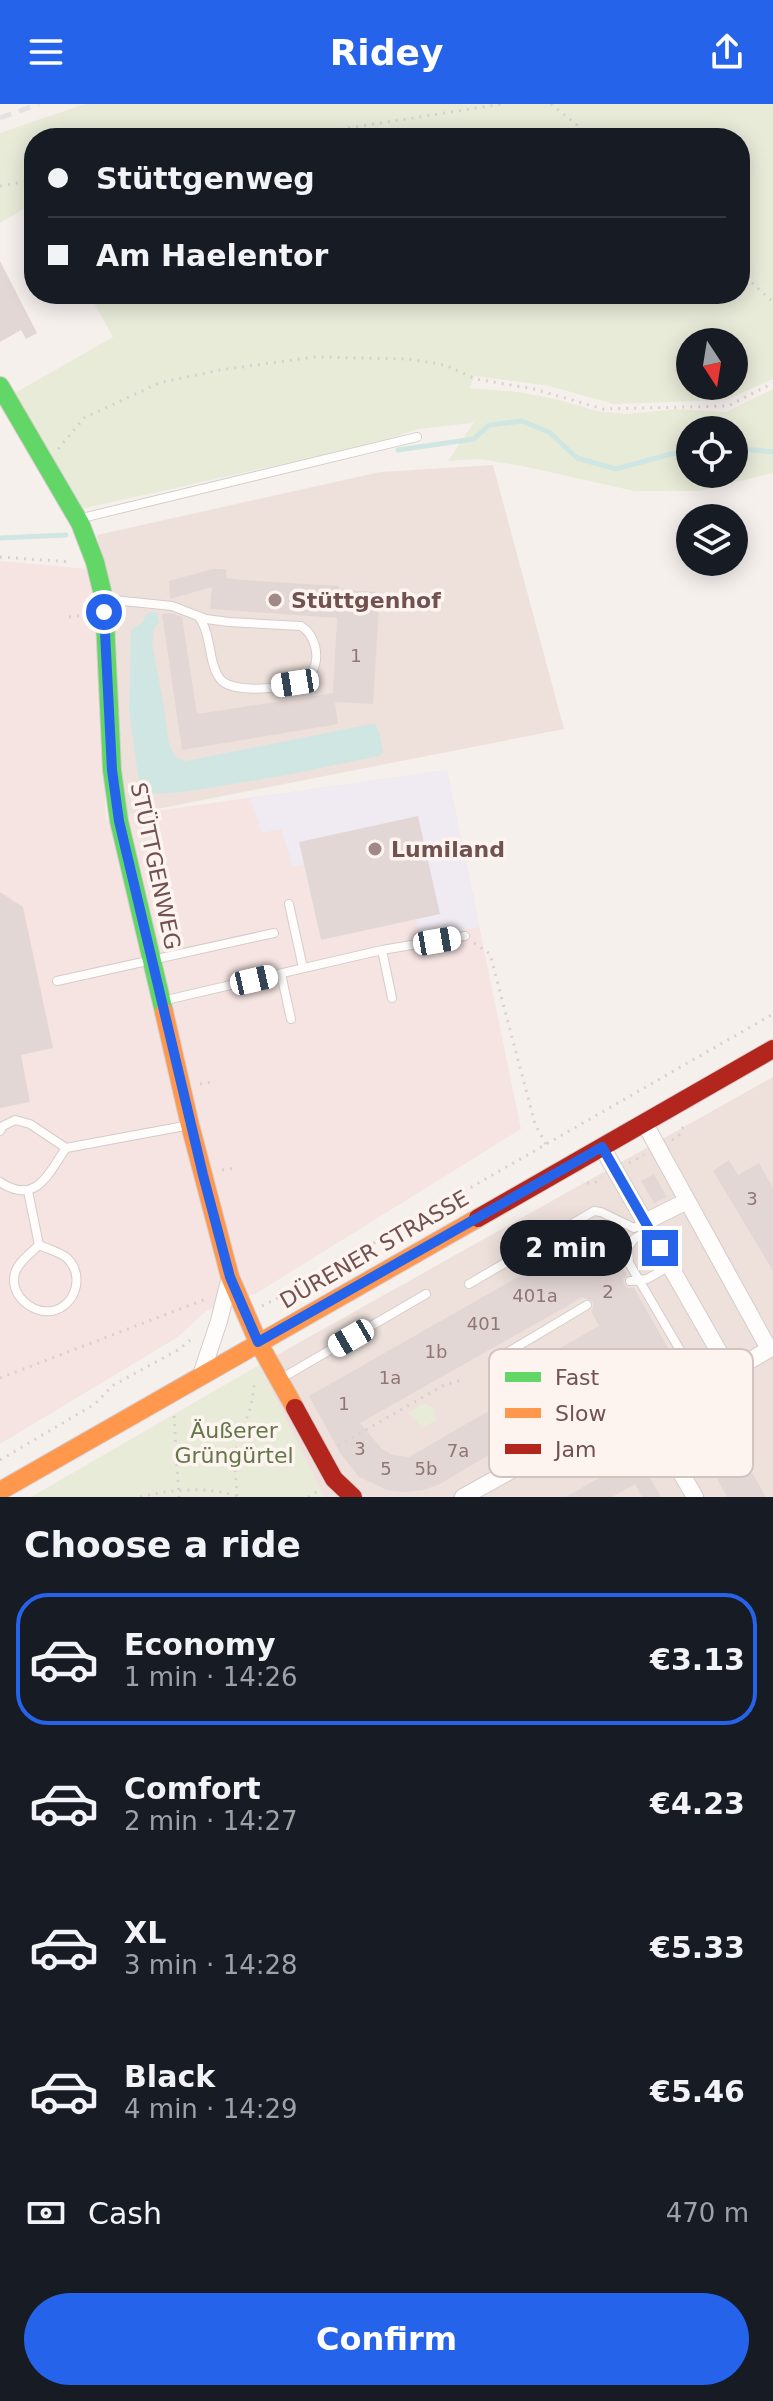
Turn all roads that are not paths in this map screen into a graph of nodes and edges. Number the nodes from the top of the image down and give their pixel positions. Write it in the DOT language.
graph roads {
  1 [pos="0,386"];
  2 [pos="417,437"];
  3 [pos="80,525"];
  4 [pos="104,599"];
  5 [pos="198,616"];
  6 [pos="289,904"];
  7 [pos="274,933"];
  8 [pos="465,936"];
  9 [pos="382,950"];
  10 [pos="152,960"];
  11 [pos="303,968"];
  12 [pos="281,974"];
  13 [pos="57,981"];
  14 [pos="392,998"];
  15 [pos="161,1001"];
  16 [pos="291,1019"];
  17 [pos="773,1049"];
  18 [pos="645,1124"];
  19 [pos="190,1125"];
  20 [pos="0,1131"];
  21 [pos="602,1147"];
  22 [pos="66,1148"];
  23 [pos="0,1182"];
  24 [pos="28,1191"];
  25 [pos="687,1201"];
  26 [pos="648,1226"];
  27 [pos="39,1245"];
  28 [pos="670,1266"];
  29 [pos="230,1277"];
  30 [pos="635,1280"];
  31 [pos="469,1284"];
  32 [pos="426,1294"];
  33 [pos="587,1305"];
  34 [pos="258,1342"];
  35 [pos="771,1348"];
  36 [pos="513,1349"];
  37 [pos="679,1349"];
  38 [pos="717,1349"];
  39 [pos="753,1358"];
  40 [pos="201,1375"];
  41 [pos="279,1379"];
  42 [pos="498,1477"];
  43 [pos="680,1477"];
  44 [pos="0,1491"];
  45 [pos="689,1495"];
  46 [pos="353,1497"];
  47 [pos="463,1497"];
  1 -- 3 [label="street, STÜTTGENWEG"];
  2 -- 3 [label="lane"];
  3 -- 4 [label="street, STÜTTGENWEG"];
  4 -- 5 [label="lane"];
  4 -- 10 [label="street, STÜTTGENWEG"];
  5 -- 5 [label="lane"];
  6 -- 11 [label="lane"];
  7 -- 10 [label="lane"];
  8 -- 9 [label="lane"];
  9 -- 11 [label="lane"];
  9 -- 14 [label="lane"];
  10 -- 13 [label="lane"];
  10 -- 15 [label="street, STÜTTGENWEG"];
  11 -- 12 [label="lane"];
  12 -- 15 [label="lane"];
  12 -- 16 [label="lane"];
  15 -- 19 [label="street, STÜTTGENWEG"];
  17 -- 18 [label="street, DÜRENER STRASSE"];
  18 -- 21 [label="street, DÜRENER STRASSE"];
  18 -- 25 [label="street"];
  19 -- 22 [label="lane"];
  19 -- 29 [label="street, STÜTTGENWEG"];
  20 -- 22 [label="lane"];
  21 -- 26 [label="street"];
  21 -- 34 [label="street, DÜRENER STRASSE"];
  22 -- 24 [label="lane"];
  23 -- 24 [label="lane"];
  24 -- 27 [label="lane"];
  25 -- 26 [label="street"];
  25 -- 35 [label="street"];
  26 -- 28 [label="street"];
  26 -- 30 [label="lane"];
  26 -- 31 [label="lane"];
  27 -- 27 [label="lane"];
  28 -- 30 [label="lane"];
  28 -- 38 [label="street"];
  29 -- 34 [label="street, STÜTTGENWEG"];
  29 -- 40 [label="street, STÜTTGENWEG"];
  30 -- 37 [label="lane"];
  32 -- 41 [label="lane"];
  33 -- 36 [label="lane"];
  34 -- 40 [label="street, DÜRENER STRASSE"];
  34 -- 41 [label="street, STÜTTGENWEG"];
  35 -- 39 [label="street"];
  40 -- 44 [label="street, DÜRENER STRASSE"];
  41 -- 46 [label="street, STÜTTGENWEG"];
  42 -- 47 [label="street"];
  43 -- 45 [label="street"];
}
